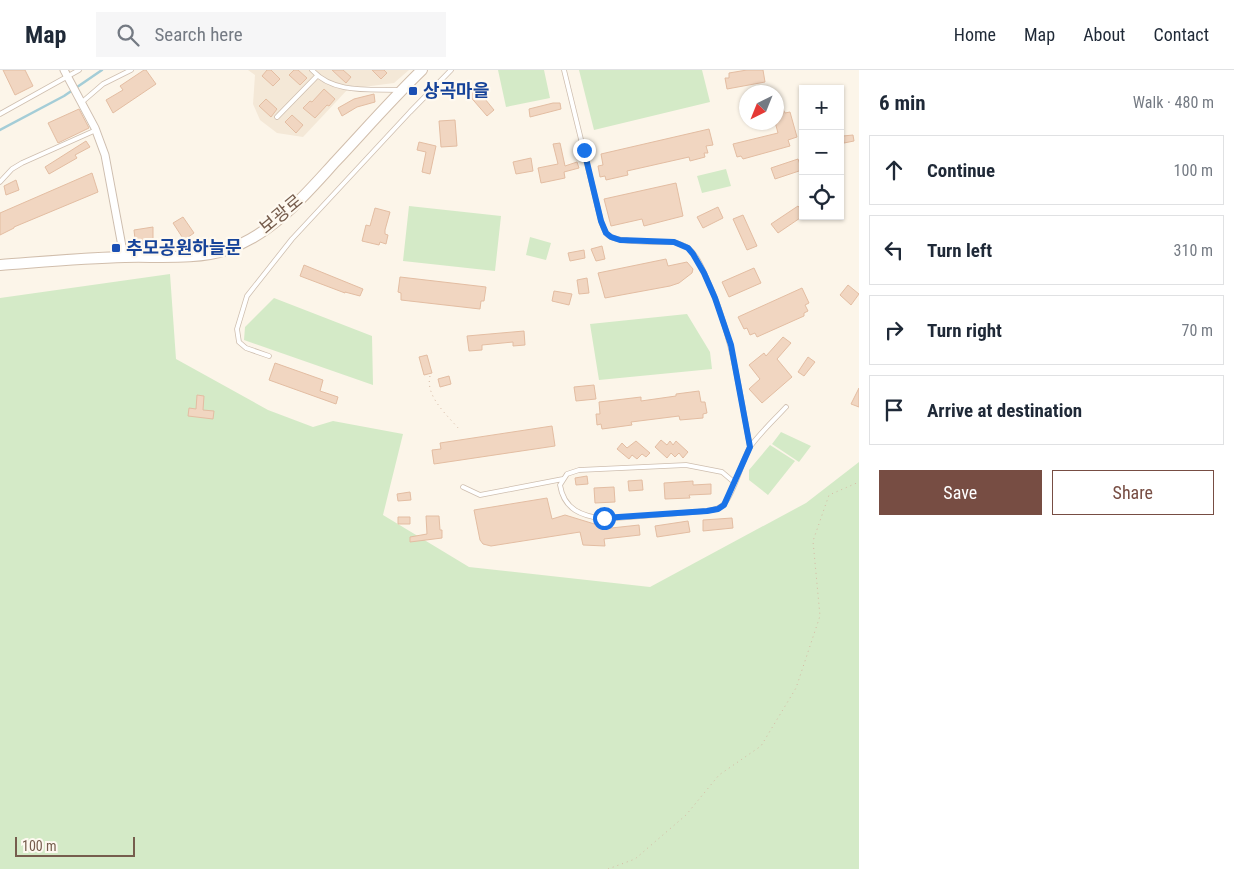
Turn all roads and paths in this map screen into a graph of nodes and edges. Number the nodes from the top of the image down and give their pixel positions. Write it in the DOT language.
graph roads {
  1 [pos="79,70"];
  2 [pos="131,70"];
  3 [pos="312,70"];
  4 [pos="451,70"];
  5 [pos="564,70"];
  6 [pos="418,71"];
  7 [pos="66,75"];
  8 [pos="317,76"];
  9 [pos="401,90"];
  10 [pos="81,102"];
  11 [pos="0,114"];
  12 [pos="277,116"];
  13 [pos="96,130"];
  14 [pos="0,182"];
  15 [pos="124,257"];
  16 [pos="0,265"];
  17 [pos="269,356"];
  18 [pos="430,376"];
  19 [pos="786,407"];
  20 [pos="459,429"];
  21 [pos="750,447"];
  22 [pos="563,479"];
  23 [pos="735,482"];
  24 [pos="859,482"];
  25 [pos="464,487"];
  26 [pos="608,869"];
  1 -- 7 [label="lane"];
  2 -- 10 [label="lane"];
  3 -- 8 [label="lane"];
  4 -- 17 [label="lane"];
  5 -- 21 [label="lane"];
  6 -- 9 [label="main road, 보광로"];
  7 -- 10 [label="street"];
  7 -- 11 [label="lane"];
  8 -- 9 [label="lane"];
  8 -- 12 [label="lane"];
  9 -- 15 [label="main road, 보광로"];
  10 -- 13 [label="street"];
  13 -- 14 [label="lane"];
  13 -- 15 [label="street"];
  15 -- 16 [label="main road, 보광로"];
  18 -- 20 [label="path"];
  19 -- 21 [label="lane"];
  21 -- 23 [label="lane"];
  22 -- 23 [label="lane"];
  22 -- 23 [label="lane"];
  22 -- 25 [label="lane"];
  24 -- 26 [label="path"];
}
